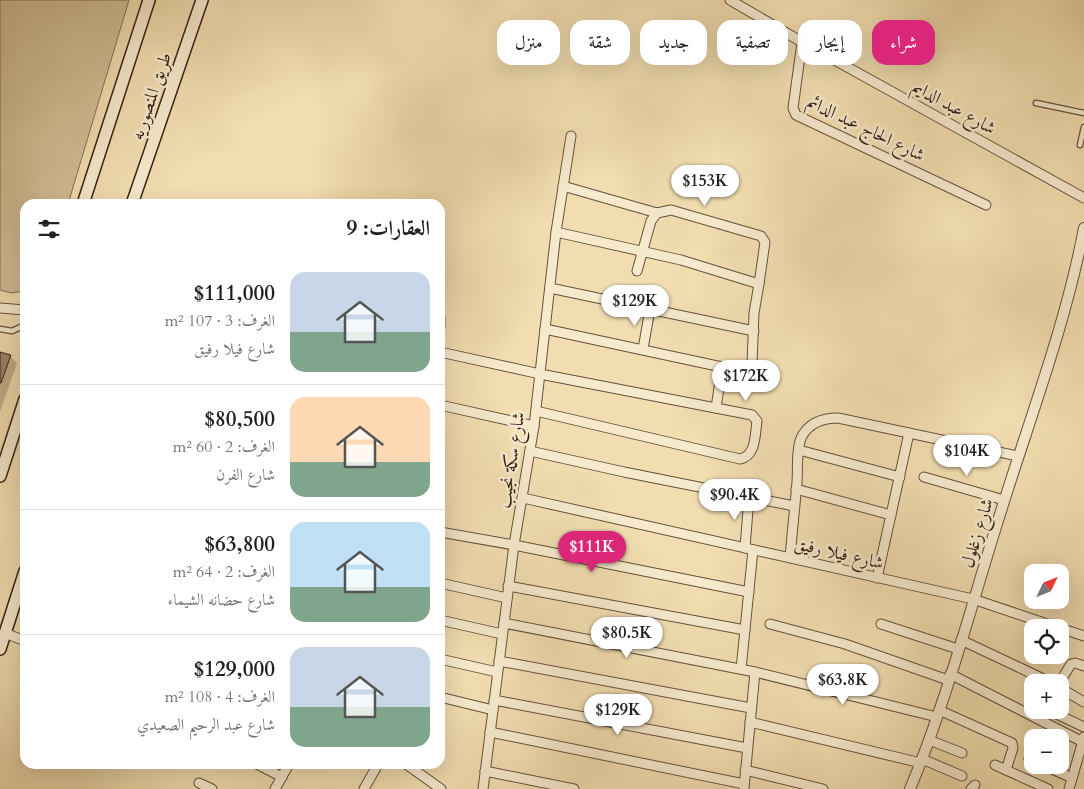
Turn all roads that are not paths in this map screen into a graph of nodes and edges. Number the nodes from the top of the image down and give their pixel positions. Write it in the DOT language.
graph roads {
  1 [pos="149,0"];
  2 [pos="202,0"];
  3 [pos="730,0"];
  4 [pos="798,40"];
  5 [pos="799,65"];
  6 [pos="844,65"];
  7 [pos="1036,103"];
  8 [pos="1084,113"];
  9 [pos="1084,127"];
  10 [pos="571,136"];
  11 [pos="1080,144"];
  12 [pos="563,186"];
  13 [pos="1084,198"];
  14 [pos="85,199"];
  15 [pos="134,199"];
  16 [pos="986,204"];
  17 [pos="657,213"];
  18 [pos="1084,228"];
  19 [pos="556,232"];
  20 [pos="642,250"];
  21 [pos="637,271"];
  22 [pos="759,284"];
  23 [pos="550,288"];
  24 [pos="0,308"];
  25 [pos="650,309"];
  26 [pos="20,310"];
  27 [pos="20,327"];
  28 [pos="0,329"];
  29 [pos="545,329"];
  30 [pos="754,331"];
  31 [pos="643,349"];
  32 [pos="445,353"];
  33 [pos="722,367"];
  34 [pos="540,374"];
  35 [pos="445,406"];
  36 [pos="716,408"];
  37 [pos="536,411"];
  38 [pos="20,414"];
  39 [pos="534,426"];
  40 [pos="909,433"];
  41 [pos="799,450"];
  42 [pos="530,451"];
  43 [pos="1018,456"];
  44 [pos="0,476"];
  45 [pos="924,476"];
  46 [pos="900,477"];
  47 [pos="796,489"];
  48 [pos="749,497"];
  49 [pos="523,498"];
  50 [pos="1004,500"];
  51 [pos="794,506"];
  52 [pos="891,515"];
  53 [pos="445,533"];
  54 [pos="514,545"];
  55 [pos="749,549"];
  56 [pos="790,558"];
  57 [pos="877,578"];
  58 [pos="445,584"];
  59 [pos="20,586"];
  60 [pos="508,586"];
  61 [pos="749,592"];
  62 [pos="507,598"];
  63 [pos="973,599"];
  64 [pos="1033,619"];
  65 [pos="445,621"];
  66 [pos="504,623"];
  67 [pos="770,624"];
  68 [pos="881,624"];
  69 [pos="745,630"];
  70 [pos="1069,631"];
  71 [pos="5,633"];
  72 [pos="502,634"];
  73 [pos="1084,636"];
  74 [pos="20,639"];
  75 [pos="960,644"];
  76 [pos="0,649"];
  77 [pos="445,661"];
  78 [pos="499,662"];
  79 [pos="1084,666"];
  80 [pos="741,669"];
  81 [pos="498,672"];
  82 [pos="755,672"];
  83 [pos="1031,674"];
  84 [pos="1065,674"];
  85 [pos="949,677"];
  86 [pos="1069,693"];
  87 [pos="445,698"];
  88 [pos="494,700"];
  89 [pos="1084,702"];
  90 [pos="751,708"];
  91 [pos="493,710"];
  92 [pos="938,713"];
  93 [pos="1067,719"];
  94 [pos="750,722"];
  95 [pos="1084,727"];
  96 [pos="490,732"];
  97 [pos="1083,739"];
  98 [pos="929,740"];
  99 [pos="747,748"];
  100 [pos="962,753"];
  101 [pos="922,761"];
  102 [pos="995,765"];
  103 [pos="267,769"];
  104 [pos="286,769"];
  105 [pos="375,769"];
  106 [pos="413,769"];
  107 [pos="745,770"];
  108 [pos="1006,770"];
  109 [pos="485,771"];
  110 [pos="1063,774"];
  111 [pos="282,776"];
  112 [pos="962,776"];
  113 [pos="1072,778"];
  114 [pos="199,783"];
  115 [pos="744,787"];
  116 [pos="212,789"];
  117 [pos="275,789"];
  118 [pos="364,789"];
  119 [pos="441,789"];
  120 [pos="483,789"];
  121 [pos="574,789"];
  122 [pos="823,789"];
  123 [pos="910,789"];
  124 [pos="1048,789"];
  125 [pos="1069,789"];
  1 -- 14 [label="main road, طريق المنصوريه"];
  2 -- 15 [label="main road, طريق المنصوريه"];
  3 -- 4 [label="street, شارع عبد الدايم"];
  5 -- 16 [label="street, شارع الحاج عبد الدائم"];
  6 -- 13 [label="street, شارع عبد الدايم"];
  7 -- 8 [label="lane"];
  9 -- 11 [label="lane"];
  10 -- 12 [label="street, شارع سكة نجيب"];
  12 -- 17 [label="street"];
  12 -- 19 [label="street, شارع سكة نجيب"];
  17 -- 20 [label="street"];
  17 -- 22 [label="street"];
  18 -- 43 [label="street, شارع زغلول"];
  19 -- 20 [label="street"];
  19 -- 23 [label="street, شارع سكة نجيب"];
  20 -- 21 [label="street"];
  20 -- 22 [label="street"];
  22 -- 30 [label="street"];
  23 -- 25 [label="street"];
  23 -- 29 [label="street, شارع سكة نجيب"];
  24 -- 26 [label="street"];
  25 -- 30 [label="street"];
  25 -- 31 [label="street"];
  27 -- 28 [label="lane"];
  29 -- 31 [label="street"];
  29 -- 34 [label="street, شارع سكة نجيب"];
  30 -- 33 [label="street"];
  31 -- 33 [label="street"];
  32 -- 34 [label="street"];
  33 -- 36 [label="street"];
  34 -- 36 [label="street"];
  34 -- 37 [label="street, شارع سكة نجيب"];
  35 -- 39 [label="street"];
  36 -- 37 [label="street"];
  37 -- 39 [label="street, شارع سكة نجيب"];
  38 -- 44 [label="main road"];
  39 -- 42 [label="street, شارع سكة نجيب"];
  40 -- 41 [label="street"];
  40 -- 43 [label="street"];
  40 -- 46 [label="street"];
  41 -- 46 [label="street"];
  41 -- 47 [label="street"];
  42 -- 48 [label="street"];
  42 -- 49 [label="street, شارع سكة نجيب"];
  43 -- 50 [label="street, شارع زغلول"];
  45 -- 50 [label="street"];
  46 -- 52 [label="street"];
  47 -- 51 [label="street"];
  47 -- 52 [label="street"];
  48 -- 51 [label="street"];
  48 -- 55 [label="street"];
  49 -- 54 [label="street, شارع سكة نجيب"];
  49 -- 55 [label="street, شارع فيلا رفيق"];
  50 -- 63 [label="street, شارع زغلول"];
  51 -- 56 [label="street"];
  52 -- 57 [label="street"];
  53 -- 54 [label="street"];
  54 -- 60 [label="street, شارع سكة نجيب"];
  54 -- 61 [label="street"];
  55 -- 56 [label="street, شارع فيلا رفيق"];
  55 -- 61 [label="street"];
  56 -- 57 [label="street, شارع فيلا رفيق"];
  57 -- 63 [label="street, شارع فيلا رفيق"];
  58 -- 62 [label="street"];
  59 -- 71 [label="main road"];
  60 -- 62 [label="street, شارع سكة نجيب"];
  60 -- 69 [label="street"];
  61 -- 69 [label="street"];
  62 -- 66 [label="street, شارع سكة نجيب"];
  63 -- 64 [label="street, شارع فيلا رفيق"];
  63 -- 75 [label="street, شارع زغلول"];
  65 -- 72 [label="street"];
  66 -- 72 [label="street, شارع سكة نجيب"];
  66 -- 80 [label="street"];
  67 -- 85 [label="street"];
  68 -- 75 [label="street"];
  69 -- 80 [label="street"];
  70 -- 73 [label="street, شارع فيلا رفيق"];
  71 -- 74 [label="street"];
  71 -- 76 [label="main road"];
  72 -- 78 [label="street, شارع سكة نجيب"];
  75 -- 83 [label="street"];
  75 -- 85 [label="street, شارع زغلول"];
  77 -- 81 [label="street"];
  78 -- 81 [label="street, شارع سكة نجيب"];
  78 -- 90 [label="street"];
  79 -- 84 [label="street"];
  80 -- 82 [label="street"];
  81 -- 88 [label="street, شارع سكة نجيب"];
  82 -- 90 [label="street"];
  82 -- 92 [label="street"];
  85 -- 92 [label="street, شارع زغلول"];
  85 -- 97 [label="street"];
  86 -- 89 [label="street"];
  87 -- 91 [label="street"];
  88 -- 91 [label="street, شارع سكة نجيب"];
  88 -- 99 [label="street"];
  90 -- 94 [label="street"];
  91 -- 96 [label="street, شارع سكة نجيب"];
  92 -- 98 [label="street, شارع زغلول"];
  92 -- 108 [label="street"];
  93 -- 95 [label="street"];
  94 -- 99 [label="street"];
  94 -- 101 [label="street"];
  96 -- 109 [label="street, شارع سكة نجيب"];
  96 -- 115 [label="street"];
  97 -- 113 [label="street"];
  98 -- 100 [label="street"];
  98 -- 101 [label="street, شارع زغلول"];
  99 -- 107 [label="street"];
  101 -- 112 [label="street"];
  101 -- 123 [label="street, شارع زغلول"];
  102 -- 108 [label="street"];
  103 -- 111 [label="street"];
  104 -- 111 [label="street"];
  105 -- 118 [label="street"];
  106 -- 119 [label="street"];
  107 -- 115 [label="street"];
  107 -- 122 [label="street"];
  108 -- 124 [label="street"];
  109 -- 120 [label="street, شارع سكة نجيب"];
  109 -- 121 [label="street"];
  110 -- 113 [label="street"];
  111 -- 117 [label="street"];
  113 -- 125 [label="street"];
  114 -- 116 [label="street"];
}
